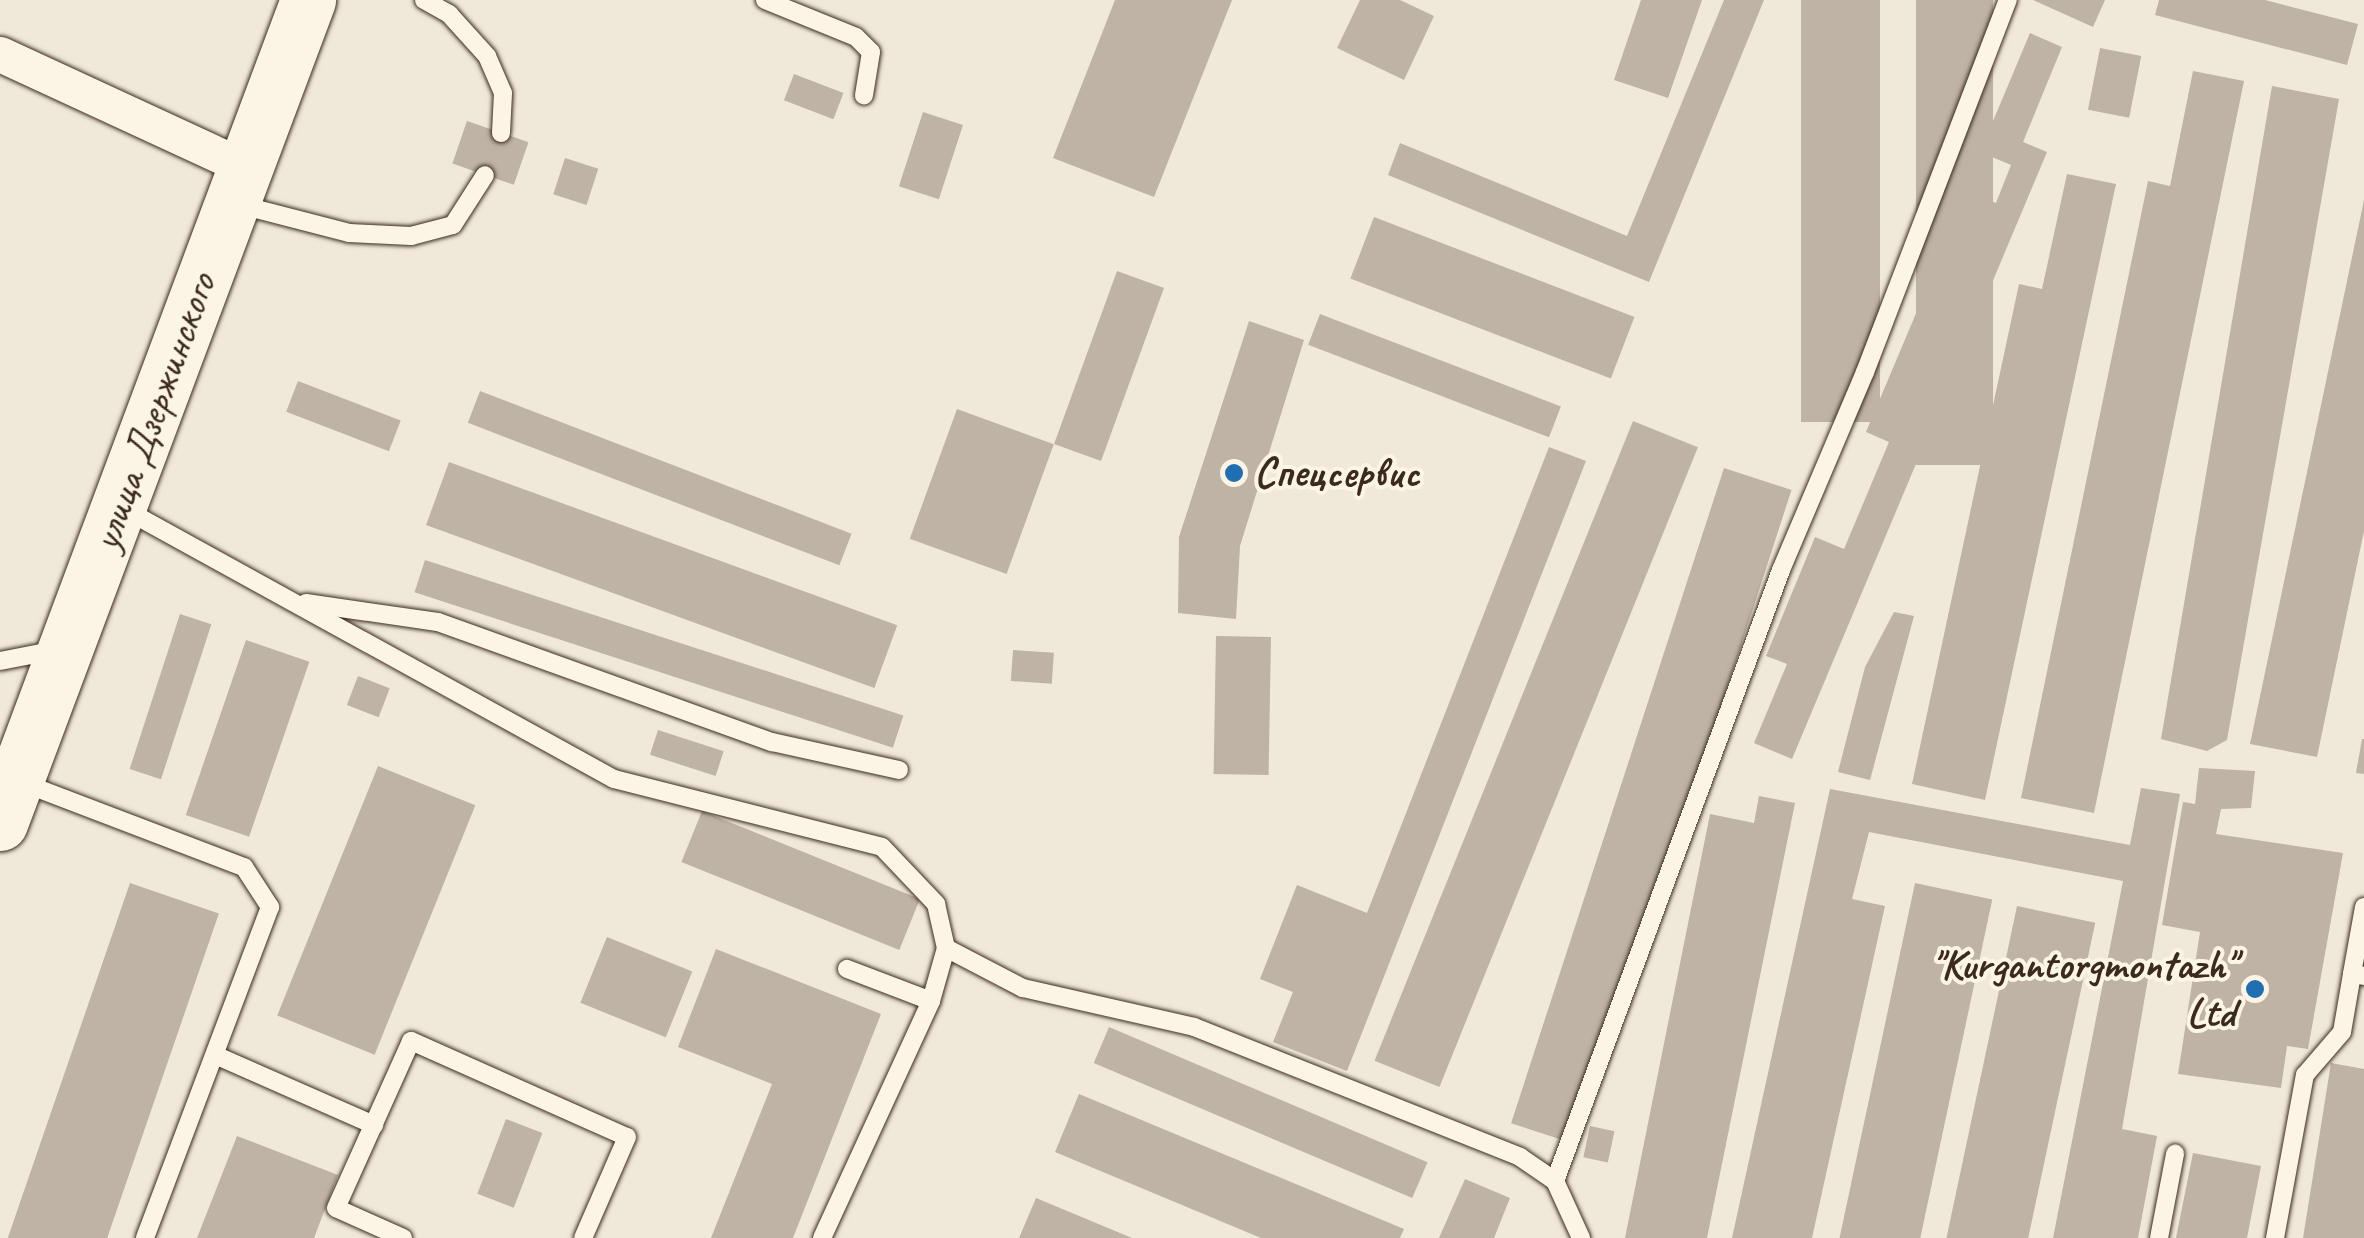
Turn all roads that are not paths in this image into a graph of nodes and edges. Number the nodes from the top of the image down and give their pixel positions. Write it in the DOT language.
graph roads {
  1 [pos="308,0"];
  2 [pos="424,0"];
  3 [pos="765,0"];
  4 [pos="2008,0"];
  5 [pos="0,54"];
  6 [pos="864,95"];
  7 [pos="502,133"];
  8 [pos="486,175"];
  9 [pos="238,185"];
  10 [pos="120,506"];
  11 [pos="291,600"];
  12 [pos="66,648"];
  13 [pos="0,661"];
  14 [pos="899,770"];
  15 [pos="8,802"];
  16 [pos="2364,907"];
  17 [pos="946,948"];
  18 [pos="847,970"];
  19 [pos="2358,975"];
  20 [pos="931,1002"];
  21 [pos="215,1055"];
  22 [pos="374,1125"];
  23 [pos="2176,1154"];
  24 [pos="1554,1181"];
  25 [pos="144,1238"];
  26 [pos="403,1238"];
  27 [pos="583,1238"];
  28 [pos="822,1238"];
  29 [pos="1581,1238"];
  30 [pos="2159,1238"];
  31 [pos="2275,1238"];
  1 -- 9 [label="main road, улица Дзержинского"];
  2 -- 7 [label="lane"];
  3 -- 6 [label="lane"];
  4 -- 24 [label="lane"];
  5 -- 9 [label="street"];
  8 -- 9 [label="lane"];
  9 -- 10 [label="main road, улица Дзержинского"];
  10 -- 11 [label="lane"];
  10 -- 12 [label="main road, улица Дзержинского"];
  11 -- 14 [label="lane"];
  11 -- 17 [label="lane"];
  12 -- 13 [label="lane"];
  12 -- 15 [label="main road, улица Дзержинского"];
  15 -- 21 [label="lane"];
  16 -- 19 [label="lane"];
  17 -- 20 [label="lane"];
  17 -- 24 [label="lane"];
  18 -- 20 [label="lane"];
  19 -- 31 [label="lane"];
  20 -- 28 [label="lane"];
  21 -- 22 [label="lane"];
  21 -- 25 [label="lane"];
  22 -- 26 [label="lane"];
  22 -- 27 [label="lane"];
  23 -- 30 [label="lane"];
  24 -- 29 [label="lane"];
}
